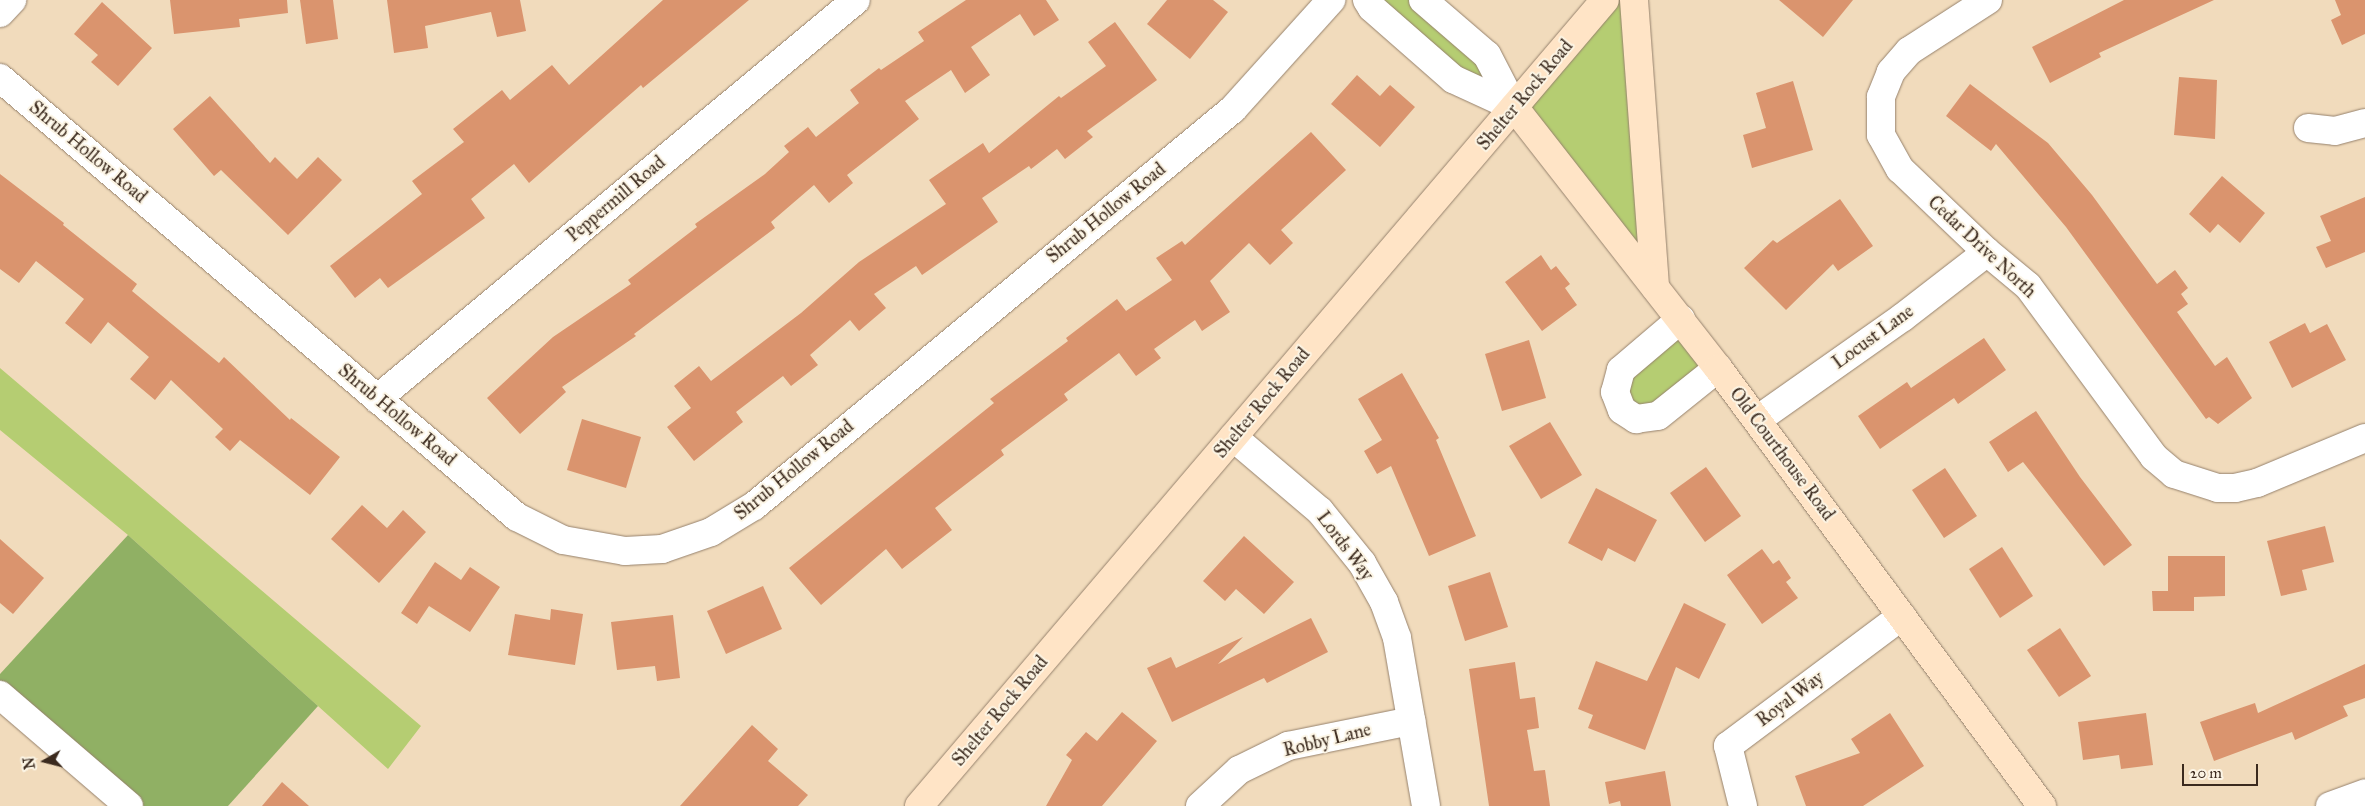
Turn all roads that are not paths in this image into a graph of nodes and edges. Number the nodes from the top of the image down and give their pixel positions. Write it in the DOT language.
graph roads {
  1 [pos="12,0"];
  2 [pos="856,0"];
  3 [pos="1331,0"];
  4 [pos="1367,0"];
  5 [pos="1423,0"];
  6 [pos="1605,0"];
  7 [pos="1634,0"];
  8 [pos="1988,0"];
  9 [pos="0,13"];
  10 [pos="0,78"];
  11 [pos="1514,107"];
  12 [pos="2365,123"];
  13 [pos="2308,128"];
  14 [pos="1987,252"];
  15 [pos="1655,287"];
  16 [pos="1681,319"];
  17 [pos="1718,368"];
  18 [pos="377,398"];
  19 [pos="1757,420"];
  20 [pos="1233,437"];
  21 [pos="2365,438"];
  22 [pos="1902,616"];
  23 [pos="0,695"];
  24 [pos="1411,721"];
  25 [pos="2365,793"];
  26 [pos="129,806"];
  27 [pos="919,806"];
  28 [pos="1200,806"];
  29 [pos="1426,806"];
  30 [pos="1743,806"];
  31 [pos="2042,806"];
  32 [pos="2330,806"];
  1 -- 9 [label="street"];
  2 -- 18 [label="street, Peppermill Road"];
  3 -- 18 [label="street, Shrub Hollow Road"];
  4 -- 11 [label="street"];
  5 -- 11 [label="street"];
  6 -- 11 [label="street, Shelter Rock Road"];
  7 -- 15 [label="street"];
  8 -- 14 [label="street, Cedar Drive North"];
  10 -- 18 [label="street, Shrub Hollow Road"];
  11 -- 15 [label="street, Old Courthouse Road"];
  11 -- 20 [label="street, Shelter Rock Road"];
  12 -- 13 [label="street"];
  14 -- 19 [label="street, Locust Lane"];
  14 -- 21 [label="street, Cedar Drive North"];
  15 -- 16 [label="street, Old Courthouse Road"];
  16 -- 17 [label="street, Old Courthouse Road"];
  16 -- 17 [label="street"];
  17 -- 19 [label="street, Old Courthouse Road"];
  19 -- 22 [label="street, Old Courthouse Road"];
  20 -- 24 [label="street, Lords Way"];
  20 -- 27 [label="street, Shelter Rock Road"];
  22 -- 30 [label="street, Royal Way"];
  22 -- 31 [label="street, Old Courthouse Road"];
  23 -- 26 [label="street"];
  24 -- 28 [label="street, Robby Lane"];
  24 -- 29 [label="street, Lords Way"];
  25 -- 32 [label="street"];
}
